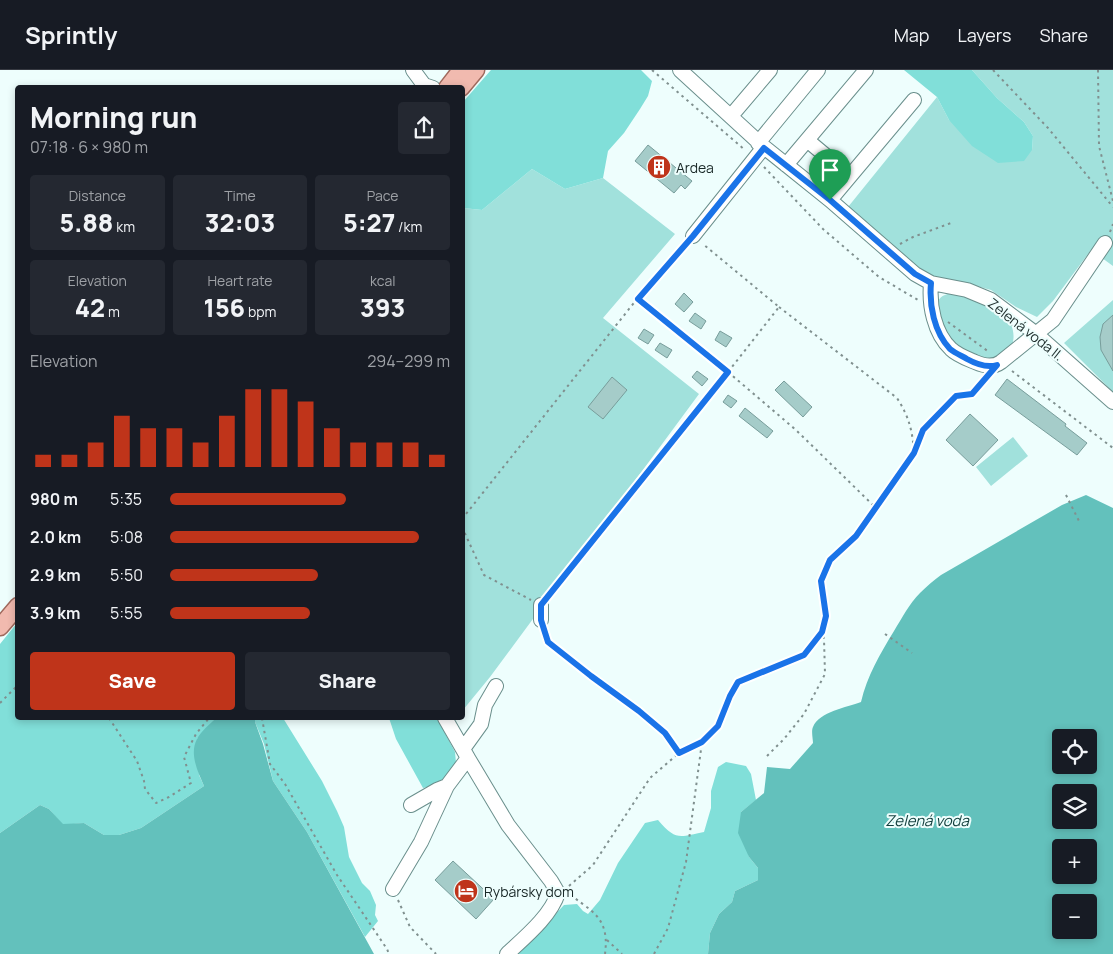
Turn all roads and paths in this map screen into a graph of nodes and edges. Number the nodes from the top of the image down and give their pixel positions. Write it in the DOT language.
graph roads {
  1 [pos="413,70"];
  2 [pos="461,70"];
  3 [pos="476,70"];
  4 [pos="652,70"];
  5 [pos="770,70"];
  6 [pos="818,70"];
  7 [pos="866,70"];
  8 [pos="993,70"];
  9 [pos="1098,70"];
  10 [pos="686,72"];
  11 [pos="424,85"];
  12 [pos="448,85"];
  13 [pos="464,85"];
  14 [pos="914,100"];
  15 [pos="731,116"];
  16 [pos="807,140"];
  17 [pos="756,147"];
  18 [pos="763,166"];
  19 [pos="786,166"];
  20 [pos="850,176"];
  21 [pos="830,200"];
  22 [pos="1113,201"];
  23 [pos="1113,207"];
  24 [pos="951,223"];
  25 [pos="693,236"];
  26 [pos="1106,243"];
  27 [pos="886,251"];
  28 [pos="931,283"];
  29 [pos="638,299"];
  30 [pos="916,299"];
  31 [pos="779,307"];
  32 [pos="943,318"];
  33 [pos="1036,333"];
  34 [pos="999,362"];
  35 [pos="728,372"];
  36 [pos="1113,402"];
  37 [pos="1113,448"];
  38 [pos="914,453"];
  39 [pos="1066,495"];
  40 [pos="875,507"];
  41 [pos="465,515"];
  42 [pos="1080,523"];
  43 [pos="465,534"];
  44 [pos="541,605"];
  45 [pos="15,610"];
  46 [pos="541,620"];
  47 [pos="0,627"];
  48 [pos="822,632"];
  49 [pos="885,634"];
  50 [pos="912,653"];
  51 [pos="496,686"];
  52 [pos="15,688"];
  53 [pos="0,703"];
  54 [pos="110,720"];
  55 [pos="207,720"];
  56 [pos="262,720"];
  57 [pos="446,720"];
  58 [pos="702,742"];
  59 [pos="679,753"];
  60 [pos="465,754"];
  61 [pos="767,756"];
  62 [pos="447,786"];
  63 [pos="411,805"];
  64 [pos="393,889"];
  65 [pos="558,893"];
  66 [pos="607,940"];
  67 [pos="389,954"];
  68 [pos="436,954"];
  69 [pos="507,954"];
  70 [pos="605,954"];
  71 [pos="622,954"];
  72 [pos="654,954"];
  1 -- 11 [label="lane"];
  2 -- 12 [label="main road"];
  3 -- 13 [label="main road"];
  4 -- 17 [label="path"];
  5 -- 15 [label="lane"];
  6 -- 17 [label="lane"];
  7 -- 16 [label="lane"];
  8 -- 23 [label="path"];
  9 -- 22 [label="path"];
  10 -- 15 [label="lane, Zelená voda II."];
  14 -- 20 [label="lane"];
  15 -- 17 [label="lane, Zelená voda II."];
  16 -- 19 [label="lane"];
  16 -- 20 [label="lane"];
  17 -- 19 [label="lane, Zelená voda II."];
  17 -- 25 [label="lane"];
  18 -- 30 [label="path"];
  19 -- 21 [label="lane, Zelená voda II."];
  20 -- 21 [label="lane"];
  21 -- 27 [label="lane, Zelená voda II."];
  24 -- 27 [label="path"];
  25 -- 29 [label="path"];
  25 -- 31 [label="path"];
  26 -- 33 [label="lane"];
  27 -- 28 [label="lane, Zelená voda II."];
  28 -- 33 [label="lane, Zelená voda II."];
  28 -- 34 [label="lane"];
  29 -- 35 [label="path"];
  29 -- 41 [label="path"];
  31 -- 35 [label="path"];
  31 -- 38 [label="path"];
  32 -- 34 [label="path"];
  33 -- 34 [label="lane"];
  33 -- 36 [label="lane, Zelená voda II."];
  34 -- 37 [label="path"];
  34 -- 38 [label="path"];
  35 -- 40 [label="path"];
  35 -- 44 [label="path"];
  38 -- 40 [label="path"];
  39 -- 42 [label="path"];
  40 -- 48 [label="path"];
  43 -- 44 [label="path"];
  44 -- 46 [label="lane"];
  45 -- 47 [label="main road"];
  46 -- 59 [label="path"];
  48 -- 58 [label="path"];
  48 -- 61 [label="path"];
  49 -- 50 [label="path"];
  51 -- 60 [label="lane"];
  52 -- 53 [label="path"];
  54 -- 55 [label="path"];
  56 -- 67 [label="path"];
  57 -- 60 [label="lane"];
  58 -- 59 [label="path"];
  58 -- 72 [label="path"];
  59 -- 65 [label="path"];
  60 -- 62 [label="lane"];
  60 -- 65 [label="lane"];
  62 -- 63 [label="lane"];
  62 -- 64 [label="lane"];
  64 -- 68 [label="path"];
  65 -- 66 [label="path"];
  65 -- 69 [label="lane"];
  66 -- 70 [label="path"];
  66 -- 71 [label="path"];
}
